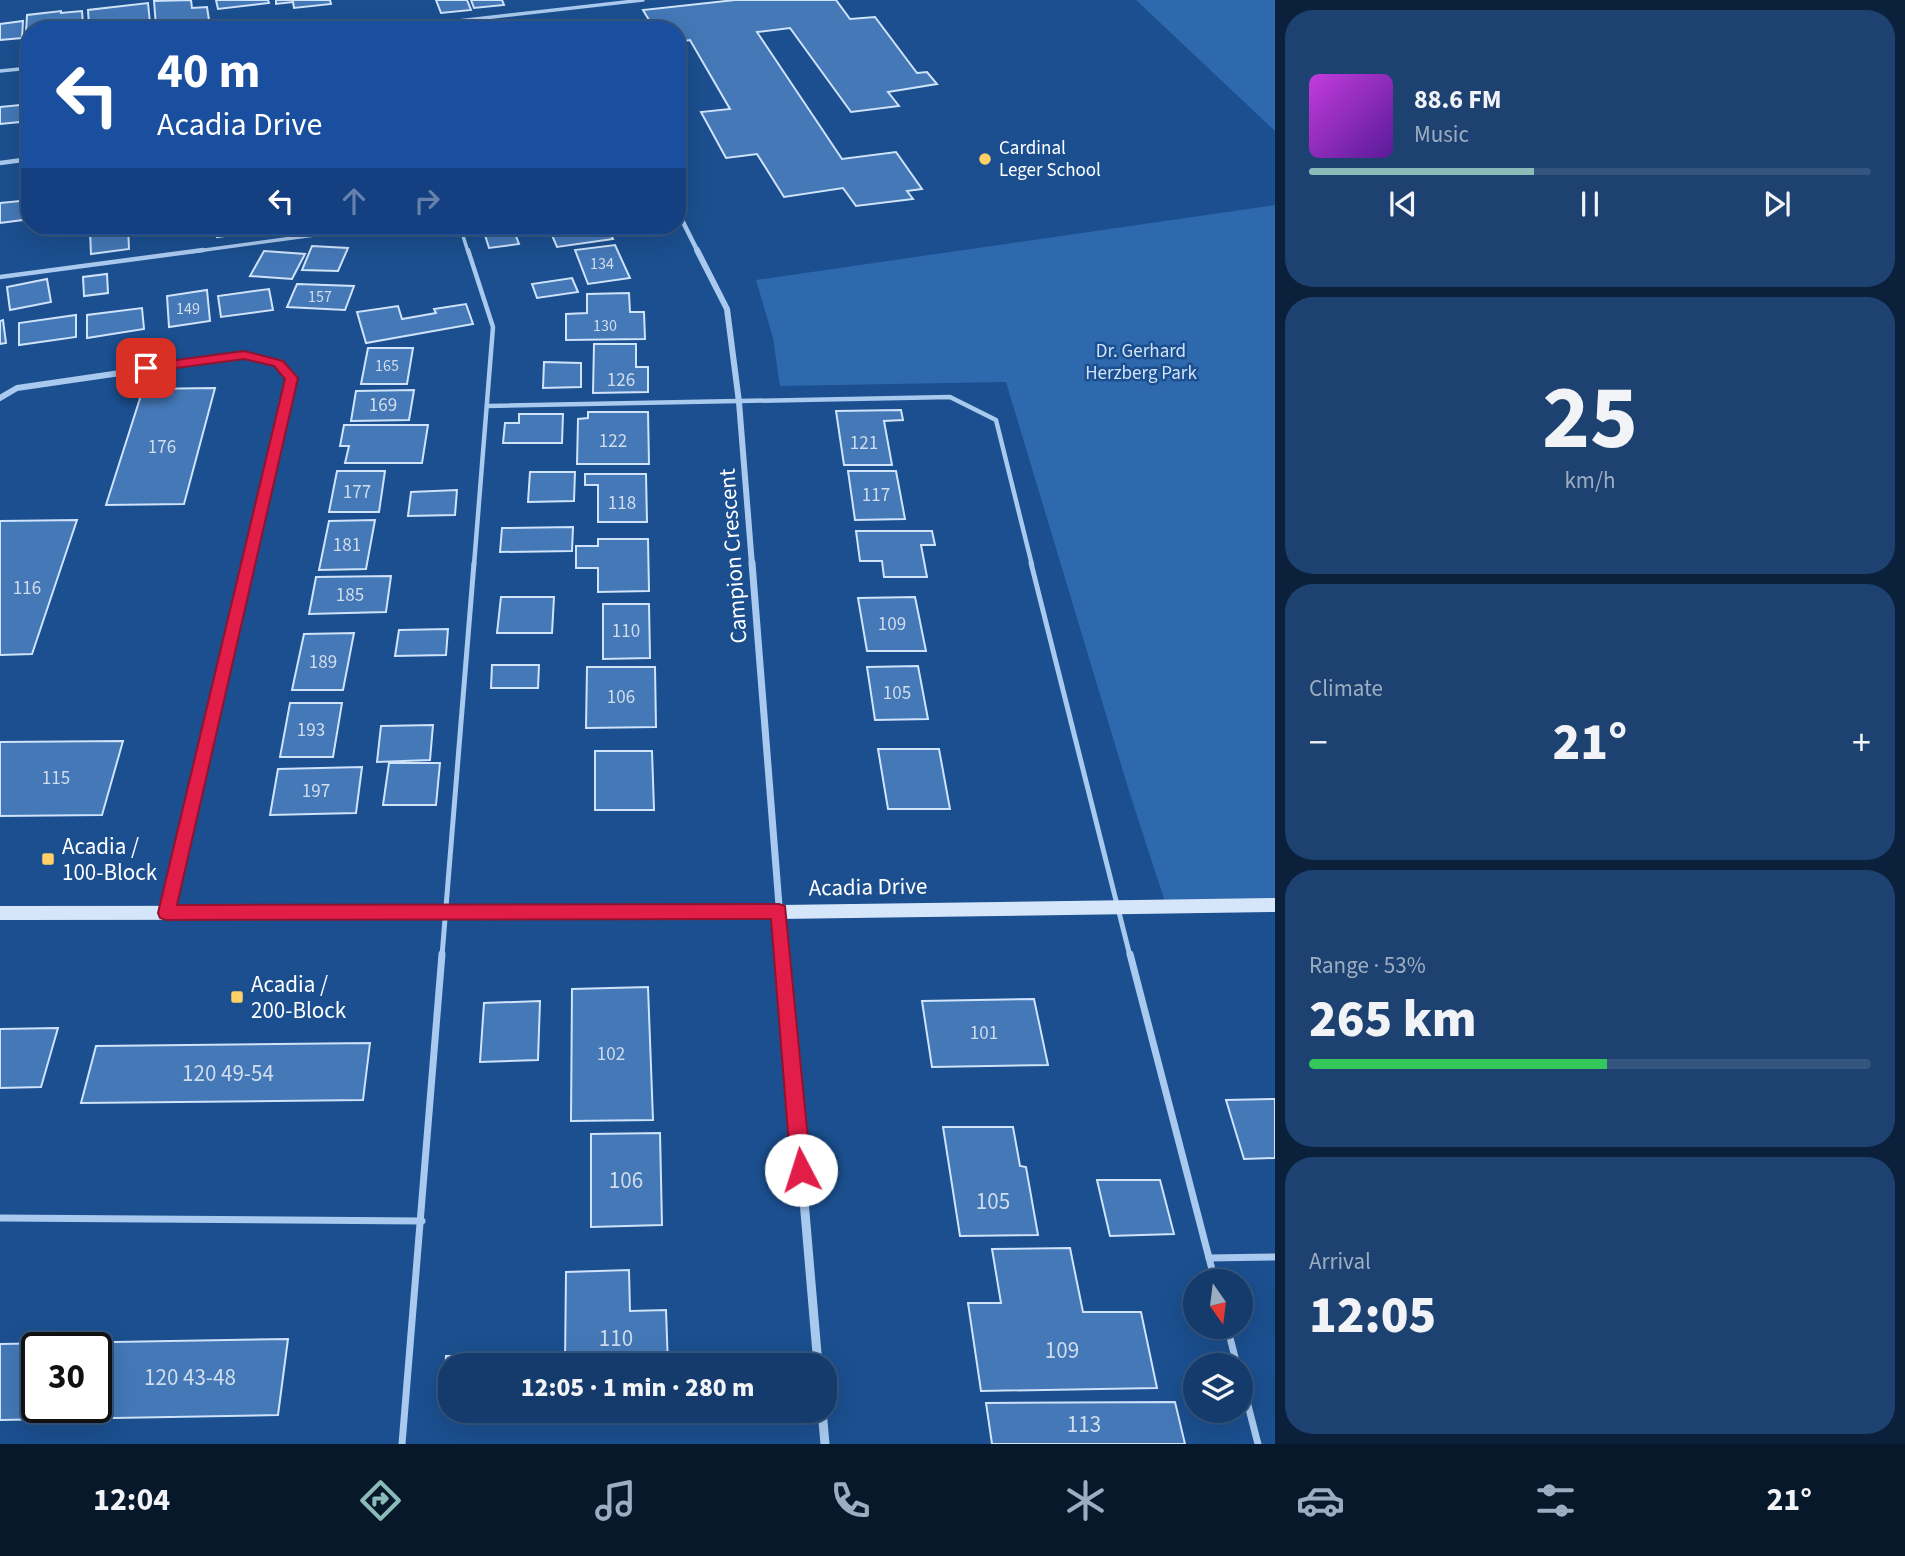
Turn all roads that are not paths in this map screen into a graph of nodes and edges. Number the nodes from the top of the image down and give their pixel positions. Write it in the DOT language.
graph roads {
  1 [pos="643,0"];
  2 [pos="467,21"];
  3 [pos="21,69"];
  4 [pos="0,71"];
  5 [pos="21,160"];
  6 [pos="0,163"];
  7 [pos="686,228"];
  8 [pos="314,235"];
  9 [pos="463,235"];
  10 [pos="0,277"];
  11 [pos="0,398"];
  12 [pos="739,402"];
  13 [pos="488,406"];
  14 [pos="1275,905"];
  15 [pos="1118,906"];
  16 [pos="447,912"];
  17 [pos="779,912"];
  18 [pos="0,913"];
  19 [pos="166,913"];
  20 [pos="0,1217"];
  21 [pos="422,1221"];
  22 [pos="1275,1257"];
  23 [pos="1209,1258"];
  24 [pos="1212,1269"];
  25 [pos="817,1353"];
  26 [pos="823,1423"];
  27 [pos="1253,1423"];
  28 [pos="402,1444"];
  29 [pos="825,1444"];
  30 [pos="1258,1444"];
  1 -- 2 [label="lane"];
  3 -- 4 [label="lane"];
  5 -- 6 [label="street"];
  7 -- 12 [label="street, Campion Crescent"];
  8 -- 10 [label="lane"];
  9 -- 13 [label="lane"];
  11 -- 19 [label="street"];
  12 -- 13 [label="lane"];
  12 -- 15 [label="lane"];
  12 -- 17 [label="street, Campion Crescent"];
  13 -- 16 [label="lane"];
  14 -- 15 [label="street, Acadia Drive"];
  15 -- 17 [label="street, Acadia Drive"];
  15 -- 23 [label="lane"];
  16 -- 17 [label="street, Acadia Drive"];
  16 -- 19 [label="street, Acadia Drive"];
  16 -- 21 [label="lane"];
  17 -- 25 [label="street, Campion Crescent"];
  18 -- 19 [label="street, Acadia Drive"];
  20 -- 21 [label="lane"];
  21 -- 28 [label="lane"];
  22 -- 23 [label="lane"];
  23 -- 24 [label="lane"];
  26 -- 29 [label="street"];
  27 -- 30 [label="lane"];
}
